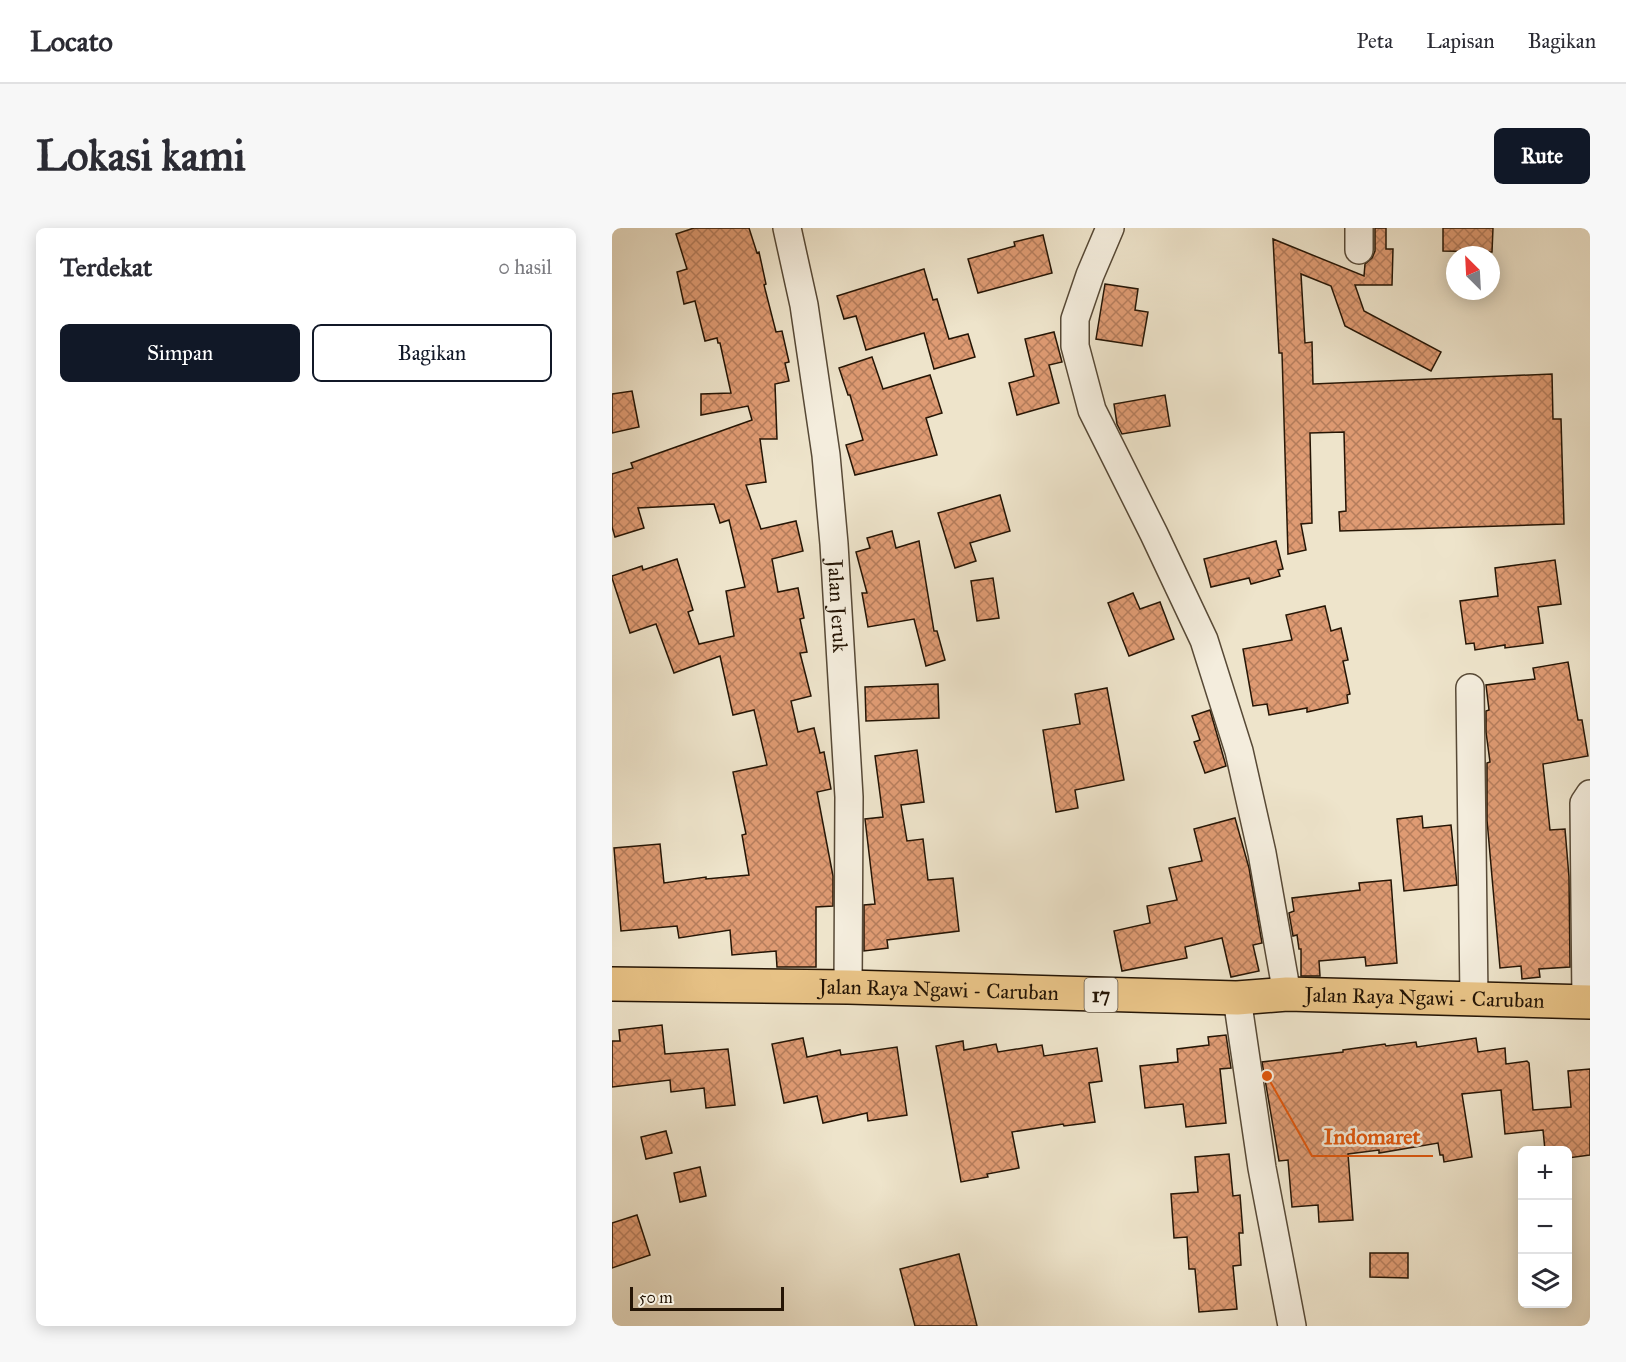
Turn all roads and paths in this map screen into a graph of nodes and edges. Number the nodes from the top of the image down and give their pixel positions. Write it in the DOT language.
graph roads {
  1 [pos="787,228"];
  2 [pos="1110,228"];
  3 [pos="1470,688"];
  4 [pos="1590,794"];
  5 [pos="612,984"];
  6 [pos="848,987"];
  7 [pos="1287,994"];
  8 [pos="1237,998"];
  9 [pos="1474,998"];
  10 [pos="1588,1002"];
  11 [pos="1292,1326"];
  1 -- 6 [label="street, Jalan Jeruk"];
  2 -- 7 [label="street"];
  3 -- 9 [label="street"];
  4 -- 10 [label="street"];
  5 -- 6 [label="highway, Jalan Raya Ngawi - Caruban / 17"];
  6 -- 8 [label="highway, Jalan Raya Ngawi - Caruban / 17"];
  7 -- 8 [label="highway, Jalan Raya Ngawi - Caruban / 17"];
  7 -- 9 [label="highway, Jalan Raya Ngawi - Caruban / 17"];
  8 -- 11 [label="street"];
  9 -- 10 [label="highway, Jalan Raya Ngawi - Caruban / 17"];
}
